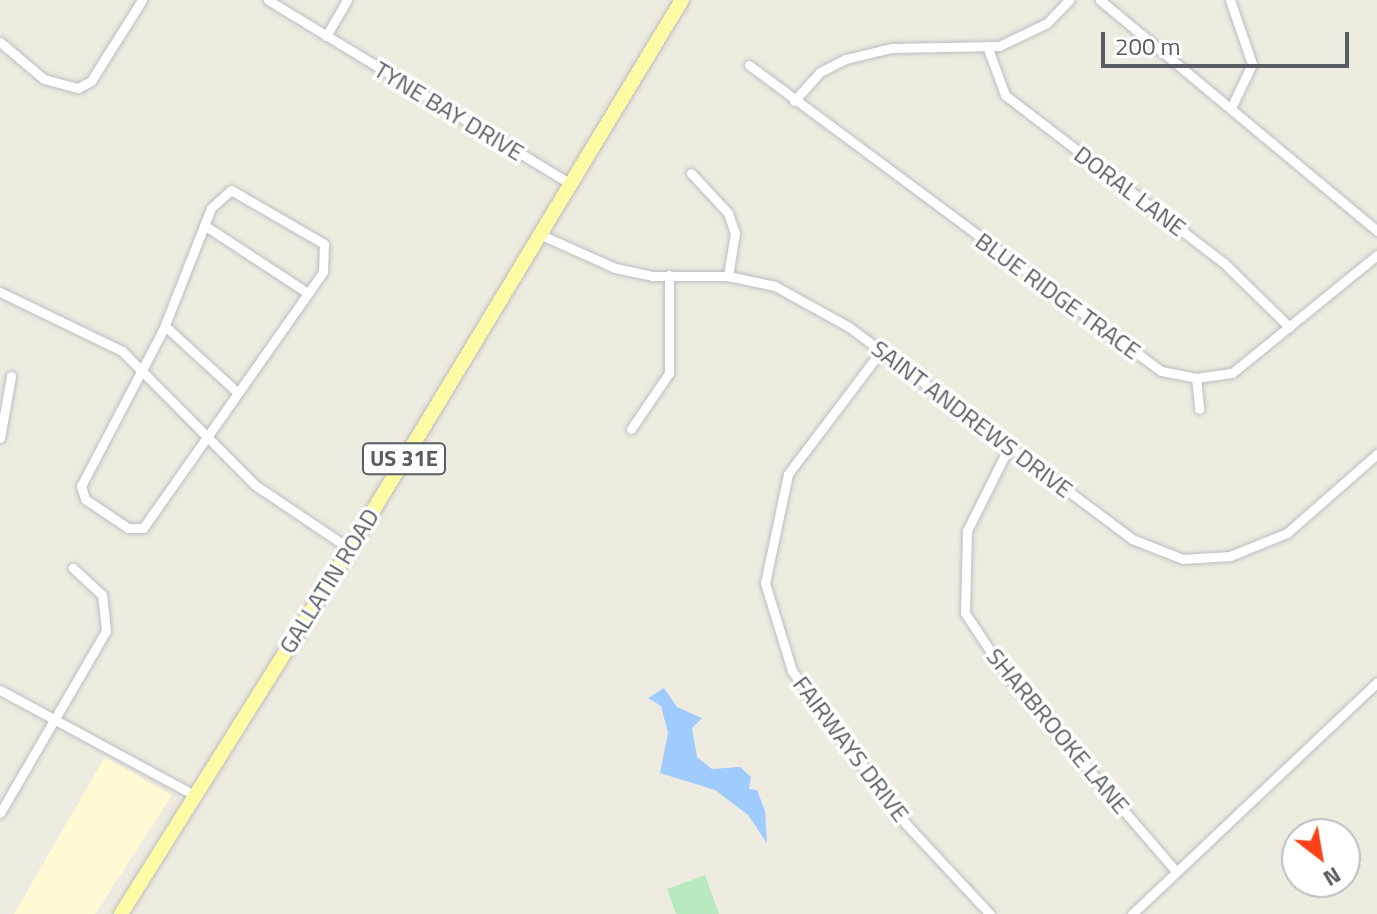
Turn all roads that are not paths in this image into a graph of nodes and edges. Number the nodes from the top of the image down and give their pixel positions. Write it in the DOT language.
graph roads {
  1 [pos="142,0"];
  2 [pos="268,0"];
  3 [pos="347,0"];
  4 [pos="682,0"];
  5 [pos="1069,0"];
  6 [pos="1100,0"];
  7 [pos="1230,0"];
  8 [pos="326,36"];
  9 [pos="0,42"];
  10 [pos="987,46"];
  11 [pos="749,65"];
  12 [pos="794,101"];
  13 [pos="1231,108"];
  14 [pos="691,173"];
  15 [pos="572,185"];
  16 [pos="204,225"];
  17 [pos="1377,231"];
  18 [pos="539,234"];
  19 [pos="1377,255"];
  20 [pos="669,275"];
  21 [pos="728,276"];
  22 [pos="0,292"];
  23 [pos="308,293"];
  24 [pos="165,326"];
  25 [pos="1289,327"];
  26 [pos="881,351"];
  27 [pos="138,370"];
  28 [pos="11,376"];
  29 [pos="1196,378"];
  30 [pos="237,392"];
  31 [pos="1199,409"];
  32 [pos="631,429"];
  33 [pos="207,434"];
  34 [pos="0,438"];
  35 [pos="1009,447"];
  36 [pos="1377,454"];
  37 [pos="350,549"];
  38 [pos="73,568"];
  39 [pos="1377,682"];
  40 [pos="0,690"];
  41 [pos="56,723"];
  42 [pos="194,795"];
  43 [pos="0,813"];
  44 [pos="1175,870"];
  45 [pos="121,914"];
  46 [pos="990,914"];
  47 [pos="1132,914"];
  1 -- 9 [label="street"];
  2 -- 8 [label="street, TYNE BAY DRIVE"];
  3 -- 8 [label="street"];
  4 -- 15 [label="main road, GALLATIN ROAD / US 31E"];
  5 -- 10 [label="street"];
  6 -- 13 [label="street"];
  7 -- 13 [label="street"];
  8 -- 15 [label="street, TYNE BAY DRIVE"];
  10 -- 12 [label="street"];
  10 -- 25 [label="street, DORAL LANE"];
  11 -- 12 [label="street, BLUE RIDGE TRACE"];
  12 -- 29 [label="street, BLUE RIDGE TRACE"];
  13 -- 17 [label="street"];
  14 -- 21 [label="street"];
  15 -- 18 [label="main road, GALLATIN ROAD / US 31E"];
  16 -- 23 [label="street"];
  16 -- 23 [label="street"];
  16 -- 24 [label="street"];
  18 -- 20 [label="street, SAINT ANDREWS DRIVE"];
  18 -- 37 [label="main road, GALLATIN ROAD / US 31E"];
  19 -- 25 [label="street, BLUE RIDGE TRACE"];
  20 -- 21 [label="street, SAINT ANDREWS DRIVE"];
  20 -- 32 [label="street"];
  21 -- 26 [label="street, SAINT ANDREWS DRIVE"];
  22 -- 27 [label="street"];
  23 -- 30 [label="street"];
  24 -- 27 [label="street"];
  24 -- 30 [label="street"];
  25 -- 29 [label="street, BLUE RIDGE TRACE"];
  26 -- 35 [label="street, SAINT ANDREWS DRIVE"];
  26 -- 46 [label="street, FAIRWAYS DRIVE"];
  27 -- 33 [label="street"];
  27 -- 33 [label="street"];
  28 -- 34 [label="street"];
  29 -- 31 [label="street"];
  30 -- 33 [label="street"];
  33 -- 37 [label="street"];
  35 -- 36 [label="street, SAINT ANDREWS DRIVE"];
  35 -- 44 [label="street, SHARBROOKE LANE"];
  37 -- 42 [label="main road, GALLATIN ROAD / US 31E"];
  38 -- 41 [label="street"];
  39 -- 44 [label="street"];
  40 -- 41 [label="street"];
  41 -- 42 [label="street"];
  41 -- 43 [label="street"];
  42 -- 45 [label="main road, GALLATIN ROAD / US 31E"];
  44 -- 47 [label="street"];
}
